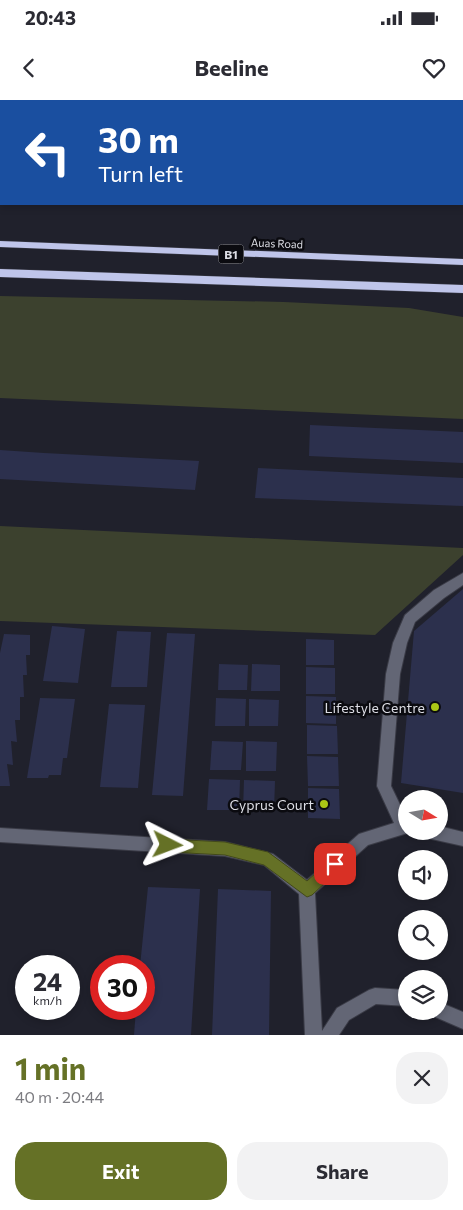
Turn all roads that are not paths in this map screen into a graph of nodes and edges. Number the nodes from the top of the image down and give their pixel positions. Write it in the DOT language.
graph roads {
  1 [pos="0,244"];
  2 [pos="463,262"];
  3 [pos="0,273"];
  4 [pos="463,289"];
  5 [pos="463,578"];
  6 [pos="398,813"];
  7 [pos="398,829"];
  8 [pos="0,835"];
  9 [pos="448,836"];
  10 [pos="463,839"];
  11 [pos="307,890"];
  12 [pos="398,997"];
  13 [pos="448,1014"];
  14 [pos="463,1022"];
  15 [pos="314,1035"];
  16 [pos="329,1035"];
  1 -- 2 [label="highway, Auas Road / B1"];
  3 -- 4 [label="highway, B1"];
  5 -- 6 [label="street"];
  7 -- 11 [label="street"];
  8 -- 11 [label="street"];
  9 -- 10 [label="street"];
  11 -- 15 [label="street"];
  12 -- 16 [label="street"];
  13 -- 14 [label="street"];
}
